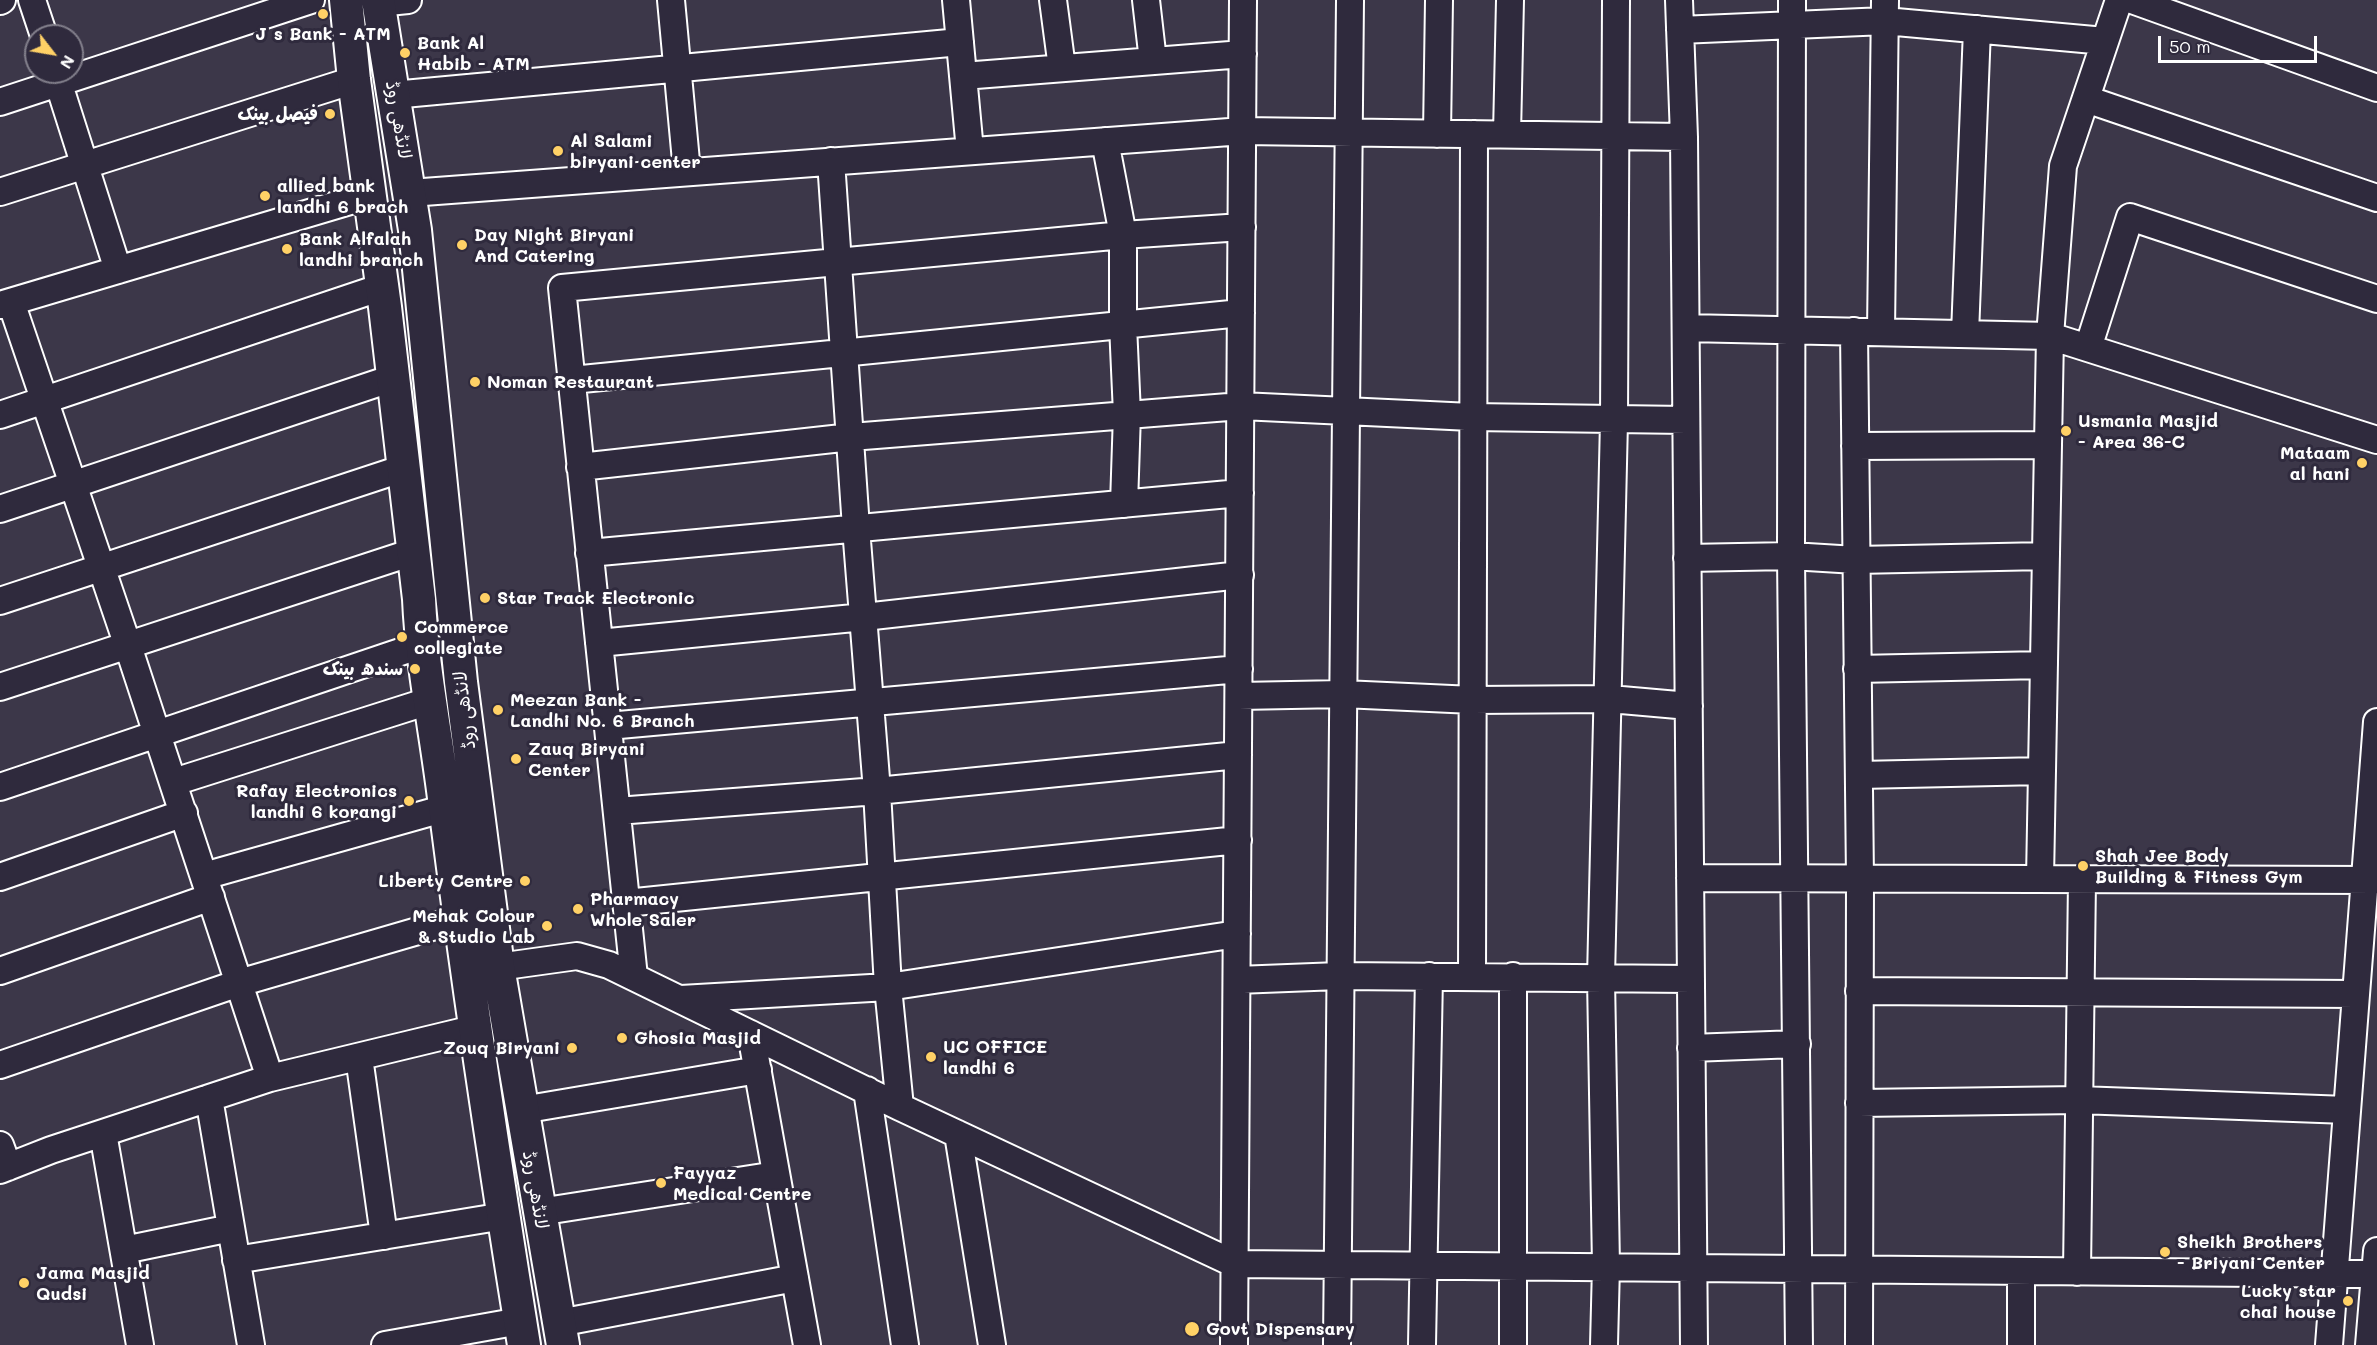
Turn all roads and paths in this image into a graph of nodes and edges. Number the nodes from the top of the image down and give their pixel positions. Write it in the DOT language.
graph roads {
  1 [pos="32,0"];
  2 [pos="310,0"];
  3 [pos="346,0"];
  4 [pos="671,0"];
  5 [pos="956,0"];
  6 [pos="1053,0"];
  7 [pos="1146,0"];
  8 [pos="1244,0"];
  9 [pos="1350,0"];
  10 [pos="1439,0"];
  11 [pos="1509,0"];
  12 [pos="1616,0"];
  13 [pos="1679,0"];
  14 [pos="1792,0"];
  15 [pos="2119,0"];
  16 [pos="2132,0"];
  17 [pos="388,1"];
  18 [pos="1885,11"];
  19 [pos="40,24"];
  20 [pos="1792,26"];
  21 [pos="1977,29"];
  22 [pos="1680,30"];
  23 [pos="2105,41"];
  24 [pos="960,42"];
  25 [pos="1243,54"];
  26 [pos="1153,61"];
  27 [pos="677,68"];
  28 [pos="84,69"];
  29 [pos="1062,69"];
  30 [pos="963,76"];
  31 [pos="354,80"];
  32 [pos="41,84"];
  33 [pos="59,84"];
  34 [pos="2377,88"];
  35 [pos="393,94"];
  36 [pos="2086,99"];
  37 [pos="0,102"];
  38 [pos="1243,131"];
  39 [pos="1347,134"];
  40 [pos="1437,134"];
  41 [pos="1474,134"];
  42 [pos="1507,134"];
  43 [pos="1613,135"];
  44 [pos="1684,136"];
  45 [pos="1105,141"];
  46 [pos="970,151"];
  47 [pos="831,161"];
  48 [pos="84,164"];
  49 [pos="687,172"];
  50 [pos="407,178"];
  51 [pos="368,184"];
  52 [pos="0,192"];
  53 [pos="2377,198"];
  54 [pos="1242,227"];
  55 [pos="415,230"];
  56 [pos="1123,235"];
  57 [pos="375,236"];
  58 [pos="839,263"];
  59 [pos="118,270"];
  60 [pos="382,287"];
  61 [pos="2377,299"];
  62 [pos="6,304"];
  63 [pos="1241,313"];
  64 [pos="1123,325"];
  65 [pos="1686,328"];
  66 [pos="1792,329"];
  67 [pos="1854,331"];
  68 [pos="1881,332"];
  69 [pos="1965,334"];
  70 [pos="2050,336"];
  71 [pos="2088,348"];
  72 [pos="846,351"];
  73 [pos="393,378"];
  74 [pos="572,380"];
  75 [pos="44,400"];
  76 [pos="1241,406"];
  77 [pos="1346,410"];
  78 [pos="1127,414"];
  79 [pos="0,415"];
  80 [pos="1472,417"];
  81 [pos="1686,420"];
  82 [pos="1614,421"];
  83 [pos="851,437"];
  84 [pos="2377,440"];
  85 [pos="2048,445"];
  86 [pos="1855,446"];
  87 [pos="580,466"];
  88 [pos="404,468"];
  89 [pos="73,485"];
  90 [pos="1240,493"];
  91 [pos="1124,504"];
  92 [pos="0,509"];
  93 [pos="856,528"];
  94 [pos="413,552"];
  95 [pos="590,553"];
  96 [pos="1791,556"];
  97 [pos="2046,556"];
  98 [pos="1687,558"];
  99 [pos="1856,560"];
  100 [pos="101,568"];
  101 [pos="1240,575"];
  102 [pos="0,601"];
  103 [pos="864,617"];
  104 [pos="599,643"];
  105 [pos="421,645"];
  106 [pos="128,646"];
  107 [pos="2043,665"];
  108 [pos="1239,669"];
  109 [pos="1857,669"];
  110 [pos="0,687"];
  111 [pos="1343,694"];
  112 [pos="1239,696"];
  113 [pos="1610,699"];
  114 [pos="432,700"];
  115 [pos="1473,700"];
  116 [pos="869,704"];
  117 [pos="1689,706"];
  118 [pos="2377,722"];
  119 [pos="608,726"];
  120 [pos="157,734"];
  121 [pos="1238,755"];
  122 [pos="2042,771"];
  123 [pos="1859,775"];
  124 [pos="174,782"];
  125 [pos="0,787"];
  126 [pos="877,791"];
  127 [pos="446,808"];
  128 [pos="617,811"];
  129 [pos="184,813"];
  130 [pos="1238,840"];
  131 [pos="880,875"];
  132 [pos="0,877"];
  133 [pos="1690,878"];
  134 [pos="1796,879"];
  135 [pos="1860,879"];
  136 [pos="2040,879"];
  137 [pos="2082,880"];
  138 [pos="2371,880"];
  139 [pos="208,886"];
  140 [pos="626,903"];
  141 [pos="459,919"];
  142 [pos="1237,934"];
  143 [pos="498,967"];
  144 [pos="0,971"];
  145 [pos="1472,975"];
  146 [pos="1339,976"];
  147 [pos="1429,976"];
  148 [pos="1513,976"];
  149 [pos="634,977"];
  150 [pos="1601,978"];
  151 [pos="1691,979"];
  152 [pos="1237,980"];
  153 [pos="239,983"];
  154 [pos="888,987"];
  155 [pos="1859,991"];
  156 [pos="2082,992"];
  157 [pos="2356,994"];
  158 [pos="680,999"];
  159 [pos="473,1029"];
  160 [pos="751,1034"];
  161 [pos="1797,1044"];
  162 [pos="1692,1048"];
  163 [pos="359,1057"];
  164 [pos="0,1065"];
  165 [pos="758,1070"];
  166 [pos="270,1078"];
  167 [pos="867,1090"];
  168 [pos="209,1098"];
  169 [pos="2079,1100"];
  170 [pos="1859,1103"];
  171 [pos="900,1107"];
  172 [pos="522,1110"];
  173 [pos="2347,1110"];
  174 [pos="103,1133"];
  175 [pos="958,1134"];
  176 [pos="3,1161"];
  177 [pos="776,1174"];
  178 [pos="539,1212"];
  179 [pos="504,1216"];
  180 [pos="231,1228"];
  181 [pos="384,1236"];
  182 [pos="124,1250"];
  183 [pos="236,1260"];
  184 [pos="2376,1262"];
  185 [pos="1235,1264"];
  186 [pos="1337,1265"];
  187 [pos="1514,1265"];
  188 [pos="1423,1266"];
  189 [pos="1606,1266"];
  190 [pos="1693,1268"];
  191 [pos="1799,1269"];
  192 [pos="1859,1270"];
  193 [pos="2021,1271"];
  194 [pos="2077,1272"];
  195 [pos="2334,1274"];
  196 [pos="795,1278"];
  197 [pos="522,1333"];
  198 [pos="561,1334"];
  199 [pos="140,1345"];
  200 [pos="251,1345"];
  201 [pos="385,1345"];
  202 [pos="807,1345"];
  203 [pos="905,1345"];
  204 [pos="992,1345"];
  205 [pos="1234,1345"];
  206 [pos="1337,1345"];
  207 [pos="1422,1345"];
  208 [pos="1513,1345"];
  209 [pos="1604,1345"];
  210 [pos="1694,1345"];
  211 [pos="1799,1345"];
  212 [pos="1859,1345"];
  213 [pos="2021,1345"];
  214 [pos="2329,1345"];
  215 [pos="2369,1345"];
  1 -- 19 [label="street"];
  2 -- 28 [label="street"];
  3 -- 31 [label="main road, لانڈھی روڈ"];
  4 -- 27 [label="street"];
  5 -- 24 [label="street"];
  6 -- 29 [label="street"];
  7 -- 26 [label="street"];
  8 -- 25 [label="street"];
  9 -- 39 [label="street"];
  10 -- 40 [label="street"];
  11 -- 42 [label="street"];
  12 -- 43 [label="street"];
  13 -- 22 [label="street"];
  14 -- 20 [label="street"];
  15 -- 23 [label="street"];
  16 -- 34 [label="street"];
  17 -- 35 [label="main road, لانڈھی روڈ"];
  18 -- 20 [label="street"];
  18 -- 21 [label="street"];
  18 -- 68 [label="street"];
  20 -- 22 [label="street"];
  20 -- 66 [label="street"];
  21 -- 23 [label="street"];
  21 -- 69 [label="street"];
  22 -- 44 [label="street"];
  23 -- 36 [label="street"];
  24 -- 27 [label="street"];
  24 -- 30 [label="street"];
  25 -- 26 [label="street"];
  25 -- 38 [label="street"];
  26 -- 29 [label="street"];
  27 -- 35 [label="street"];
  27 -- 49 [label="street"];
  29 -- 30 [label="street"];
  30 -- 46 [label="street"];
  31 -- 48 [label="street"];
  31 -- 51 [label="main road, لانڈھی روڈ"];
  32 -- 37 [label="street"];
  33 -- 48 [label="street"];
  35 -- 50 [label="main road, لانڈھی روڈ"];
  36 -- 53 [label="street"];
  36 -- 70 [label="street"];
  38 -- 39 [label="street"];
  38 -- 45 [label="street"];
  38 -- 54 [label="street"];
  39 -- 40 [label="street"];
  39 -- 77 [label="street"];
  40 -- 41 [label="street"];
  41 -- 42 [label="street"];
  41 -- 80 [label="street"];
  42 -- 43 [label="street"];
  43 -- 44 [label="street"];
  43 -- 82 [label="street"];
  44 -- 65 [label="street"];
  45 -- 46 [label="street"];
  45 -- 56 [label="street"];
  46 -- 47 [label="street"];
  47 -- 49 [label="street"];
  47 -- 58 [label="street"];
  48 -- 52 [label="street"];
  48 -- 59 [label="street"];
  49 -- 50 [label="street"];
  50 -- 51 [label="main road"];
  50 -- 55 [label="main road, لانڈھی روڈ"];
  51 -- 57 [label="main road, لانڈھی روڈ"];
  51 -- 59 [label="street"];
  54 -- 56 [label="street"];
  54 -- 63 [label="street"];
  55 -- 57 [label="main road"];
  55 -- 143 [label="main road, لانڈھی روڈ"];
  56 -- 58 [label="street"];
  56 -- 64 [label="street"];
  57 -- 60 [label="main road, لانڈھی روڈ"];
  58 -- 72 [label="street"];
  58 -- 74 [label="street"];
  59 -- 62 [label="street"];
  60 -- 73 [label="main road, لانڈھی روڈ"];
  60 -- 75 [label="street"];
  61 -- 71 [label="street"];
  62 -- 75 [label="street"];
  63 -- 64 [label="street"];
  63 -- 76 [label="street"];
  64 -- 72 [label="street"];
  64 -- 78 [label="street"];
  65 -- 66 [label="street"];
  65 -- 81 [label="street"];
  66 -- 67 [label="street"];
  66 -- 96 [label="street"];
  67 -- 68 [label="street"];
  67 -- 86 [label="street"];
  68 -- 69 [label="street"];
  69 -- 70 [label="street"];
  70 -- 71 [label="street"];
  70 -- 85 [label="street"];
  71 -- 84 [label="street"];
  72 -- 74 [label="street"];
  72 -- 83 [label="street"];
  73 -- 88 [label="main road, لانڈھی روڈ"];
  73 -- 89 [label="street"];
  74 -- 87 [label="street"];
  75 -- 79 [label="street"];
  75 -- 89 [label="street"];
  76 -- 77 [label="street"];
  76 -- 78 [label="street"];
  76 -- 90 [label="street"];
  77 -- 80 [label="street"];
  77 -- 111 [label="street"];
  78 -- 83 [label="street"];
  78 -- 91 [label="street"];
  80 -- 82 [label="street"];
  80 -- 115 [label="street"];
  81 -- 82 [label="street"];
  81 -- 98 [label="street"];
  82 -- 113 [label="street"];
  83 -- 87 [label="street"];
  83 -- 93 [label="street"];
  85 -- 86 [label="street"];
  85 -- 97 [label="street"];
  86 -- 99 [label="street"];
  87 -- 95 [label="street"];
  88 -- 94 [label="main road, لانڈھی روڈ"];
  88 -- 100 [label="street"];
  89 -- 92 [label="street"];
  89 -- 100 [label="street"];
  90 -- 91 [label="street"];
  90 -- 101 [label="street"];
  91 -- 93 [label="street"];
  93 -- 95 [label="street"];
  93 -- 103 [label="street"];
  94 -- 105 [label="main road, لانڈھی روڈ"];
  94 -- 106 [label="street"];
  95 -- 104 [label="street"];
  96 -- 98 [label="street"];
  96 -- 99 [label="street"];
  96 -- 134 [label="street"];
  97 -- 99 [label="street"];
  97 -- 107 [label="street"];
  98 -- 117 [label="street"];
  99 -- 109 [label="street"];
  100 -- 102 [label="street"];
  100 -- 106 [label="street"];
  101 -- 103 [label="street"];
  101 -- 108 [label="street"];
  103 -- 104 [label="street"];
  103 -- 116 [label="street"];
  104 -- 119 [label="street"];
  105 -- 114 [label="main road, لانڈھی روڈ"];
  105 -- 120 [label="street"];
  106 -- 110 [label="street"];
  106 -- 120 [label="street"];
  107 -- 109 [label="street"];
  107 -- 122 [label="street"];
  108 -- 112 [label="street"];
  108 -- 116 [label="street"];
  109 -- 123 [label="street"];
  111 -- 112 [label="street"];
  111 -- 115 [label="street"];
  111 -- 146 [label="street"];
  112 -- 121 [label="street"];
  113 -- 115 [label="street"];
  113 -- 117 [label="street"];
  113 -- 150 [label="street"];
  114 -- 124 [label="street"];
  114 -- 127 [label="main road, لانڈھی روڈ"];
  115 -- 145 [label="street"];
  116 -- 119 [label="street"];
  116 -- 126 [label="street"];
  117 -- 133 [label="street"];
  118 -- 138 [label="street"];
  119 -- 128 [label="street"];
  120 -- 124 [label="street"];
  120 -- 125 [label="street"];
  121 -- 126 [label="street"];
  121 -- 130 [label="street"];
  122 -- 123 [label="street"];
  122 -- 136 [label="street"];
  123 -- 135 [label="street"];
  124 -- 129 [label="street"];
  126 -- 128 [label="street"];
  126 -- 131 [label="street"];
  127 -- 139 [label="street"];
  127 -- 141 [label="main road, لانڈھی روڈ"];
  128 -- 140 [label="street"];
  129 -- 132 [label="street"];
  129 -- 139 [label="street"];
  130 -- 131 [label="street"];
  130 -- 142 [label="street"];
  131 -- 140 [label="street"];
  131 -- 154 [label="street"];
  133 -- 134 [label="street"];
  133 -- 151 [label="street"];
  134 -- 135 [label="street"];
  134 -- 161 [label="street"];
  135 -- 136 [label="street"];
  135 -- 155 [label="street"];
  136 -- 137 [label="street"];
  137 -- 138 [label="street"];
  137 -- 156 [label="street"];
  138 -- 157 [label="street"];
  139 -- 144 [label="street"];
  139 -- 153 [label="street"];
  140 -- 149 [label="street"];
  141 -- 153 [label="street"];
  141 -- 159 [label="main road, لانڈھی روڈ"];
  142 -- 152 [label="street"];
  142 -- 154 [label="street"];
  143 -- 149 [label="street"];
  143 -- 172 [label="main road, لانڈھی روڈ"];
  145 -- 147 [label="street"];
  145 -- 148 [label="street"];
  146 -- 147 [label="street"];
  146 -- 152 [label="street"];
  146 -- 186 [label="street"];
  147 -- 188 [label="street"];
  148 -- 150 [label="street"];
  148 -- 187 [label="street"];
  149 -- 158 [label="street"];
  150 -- 151 [label="street"];
  150 -- 189 [label="street"];
  151 -- 162 [label="street"];
  152 -- 185 [label="street"];
  153 -- 164 [label="street"];
  153 -- 166 [label="street"];
  154 -- 158 [label="street"];
  154 -- 171 [label="street"];
  155 -- 156 [label="street"];
  155 -- 170 [label="street"];
  156 -- 157 [label="street"];
  156 -- 169 [label="street"];
  157 -- 173 [label="street"];
  158 -- 160 [label="street"];
  159 -- 163 [label="street"];
  159 -- 179 [label="main road, لانڈھی روڈ"];
  160 -- 165 [label="street"];
  160 -- 167 [label="street"];
  161 -- 162 [label="street"];
  161 -- 191 [label="street"];
  162 -- 190 [label="street"];
  163 -- 166 [label="street"];
  163 -- 181 [label="street"];
  165 -- 172 [label="street"];
  165 -- 177 [label="street"];
  166 -- 168 [label="street"];
  167 -- 171 [label="street"];
  167 -- 203 [label="street"];
  168 -- 174 [label="street"];
  168 -- 180 [label="street"];
  169 -- 170 [label="street"];
  169 -- 173 [label="street"];
  169 -- 194 [label="street"];
  170 -- 192 [label="street"];
  171 -- 175 [label="street"];
  172 -- 178 [label="main road, لانڈھی روڈ"];
  173 -- 195 [label="street"];
  174 -- 176 [label="street"];
  174 -- 182 [label="street"];
  175 -- 185 [label="street"];
  175 -- 204 [label="street"];
  177 -- 178 [label="street"];
  177 -- 196 [label="street"];
  178 -- 198 [label="main road, لانڈھی روڈ"];
  179 -- 181 [label="street"];
  179 -- 197 [label="main road, لانڈھی روڈ"];
  180 -- 182 [label="street"];
  180 -- 183 [label="street"];
  181 -- 183 [label="street"];
  182 -- 199 [label="street"];
  183 -- 200 [label="street"];
  184 -- 195 [label="street"];
  184 -- 215 [label="street"];
  185 -- 186 [label="street"];
  185 -- 205 [label="street"];
  186 -- 188 [label="street"];
  186 -- 206 [label="street"];
  187 -- 188 [label="street"];
  187 -- 189 [label="street"];
  187 -- 208 [label="street"];
  188 -- 207 [label="street"];
  189 -- 190 [label="street"];
  189 -- 209 [label="street"];
  190 -- 191 [label="street"];
  190 -- 210 [label="street"];
  191 -- 192 [label="street"];
  191 -- 211 [label="street"];
  192 -- 193 [label="street"];
  192 -- 212 [label="street"];
  193 -- 194 [label="street"];
  193 -- 213 [label="street"];
  194 -- 195 [label="street"];
  195 -- 214 [label="street"];
  196 -- 198 [label="street"];
  196 -- 202 [label="street"];
  197 -- 201 [label="street"];
}
